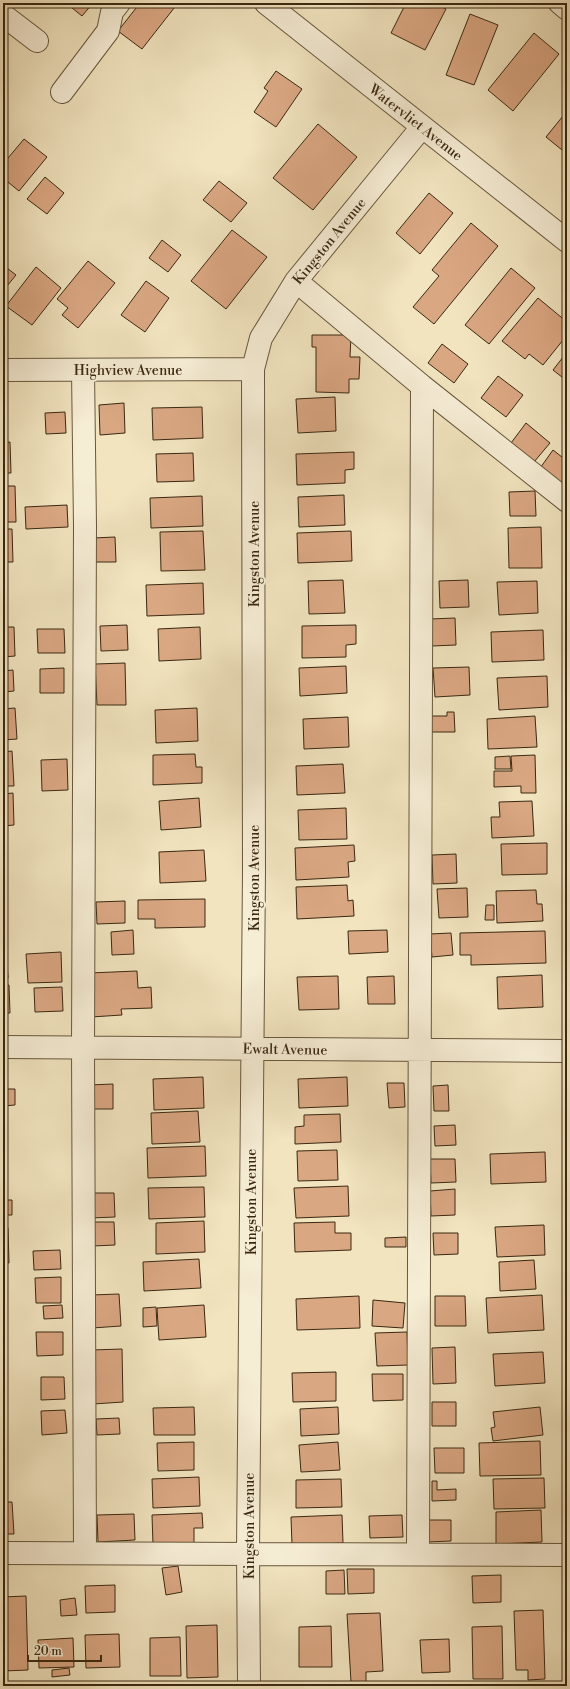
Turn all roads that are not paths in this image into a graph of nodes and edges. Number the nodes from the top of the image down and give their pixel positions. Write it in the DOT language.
graph roads {
  1 [pos="119,3"];
  2 [pos="266,3"];
  3 [pos="560,3"];
  4 [pos="567,9"];
  5 [pos="3,15"];
  6 [pos="37,42"];
  7 [pos="62,92"];
  8 [pos="422,127"];
  9 [pos="567,241"];
  10 [pos="296,281"];
  11 [pos="253,369"];
  12 [pos="3,370"];
  13 [pos="83,370"];
  14 [pos="422,386"];
  15 [pos="567,501"];
  16 [pos="3,1047"];
  17 [pos="84,1047"];
  18 [pos="252,1048"];
  19 [pos="420,1050"];
  20 [pos="567,1051"];
  21 [pos="85,1552"];
  22 [pos="248,1552"];
  23 [pos="3,1553"];
  24 [pos="418,1554"];
  25 [pos="567,1555"];
  26 [pos="249,1686"];
  1 -- 7 [label="street"];
  2 -- 8 [label="street, Watervliet Avenue"];
  3 -- 4 [label="street"];
  5 -- 6 [label="street"];
  8 -- 9 [label="street, Watervliet Avenue"];
  8 -- 10 [label="street, Kingston Avenue"];
  10 -- 11 [label="street, Kingston Avenue"];
  10 -- 14 [label="street"];
  11 -- 13 [label="street, Highview Avenue"];
  11 -- 18 [label="street, Kingston Avenue"];
  12 -- 13 [label="street, Highview Avenue"];
  13 -- 17 [label="street"];
  14 -- 15 [label="street"];
  14 -- 19 [label="street"];
  16 -- 17 [label="street, Ewalt Avenue"];
  17 -- 18 [label="street, Ewalt Avenue"];
  17 -- 21 [label="street"];
  18 -- 19 [label="street, Ewalt Avenue"];
  18 -- 22 [label="street, Kingston Avenue"];
  19 -- 20 [label="street, Ewalt Avenue"];
  19 -- 24 [label="street"];
  21 -- 22 [label="street"];
  21 -- 23 [label="street"];
  22 -- 24 [label="street"];
  22 -- 26 [label="street, Kingston Avenue"];
  24 -- 25 [label="street"];
}
